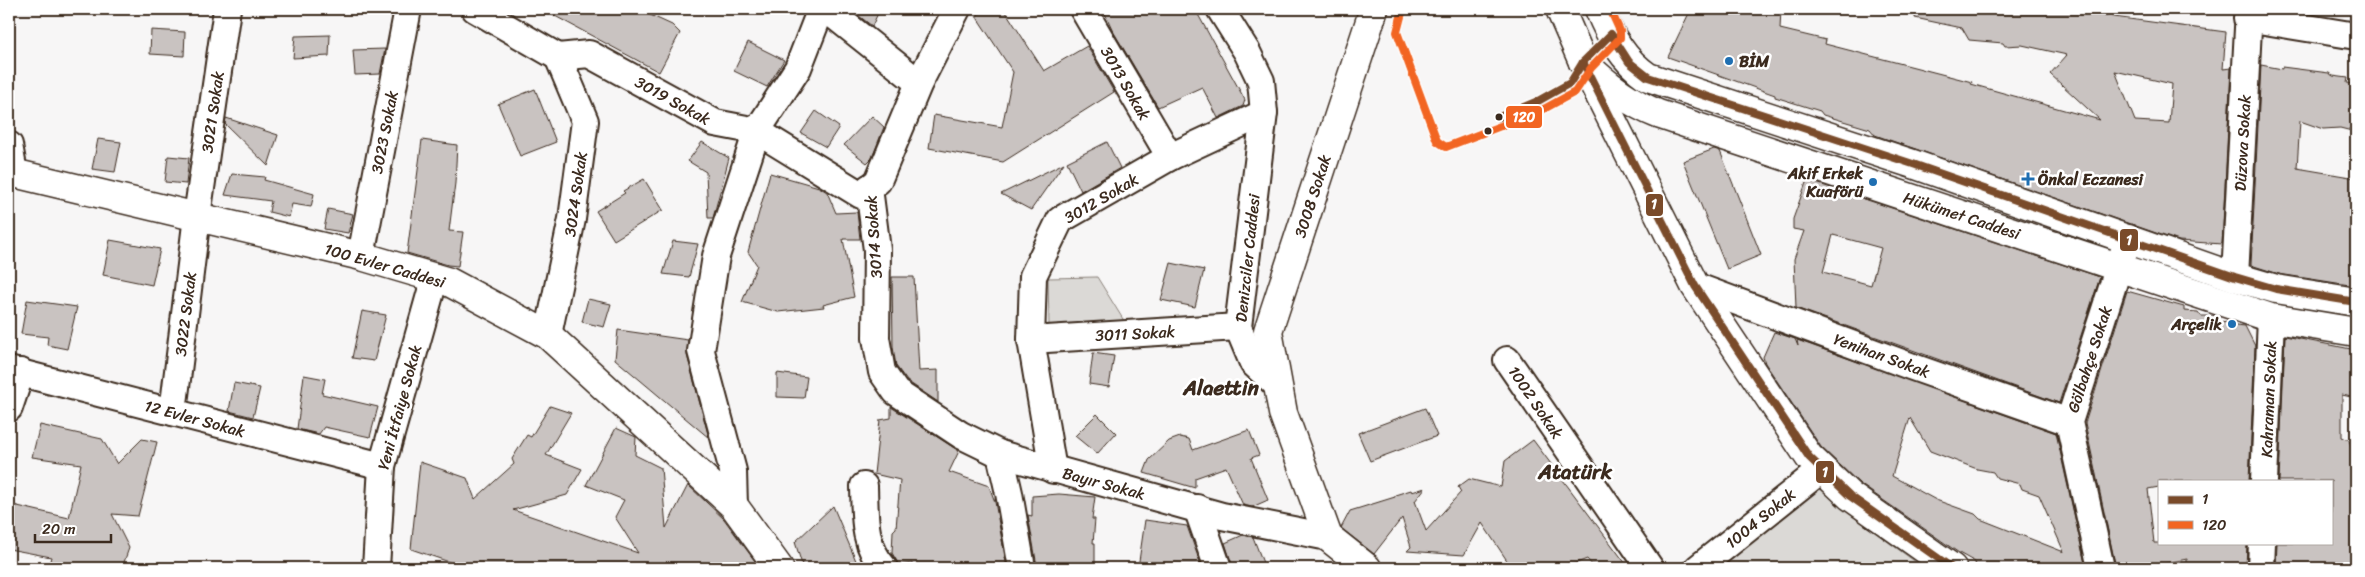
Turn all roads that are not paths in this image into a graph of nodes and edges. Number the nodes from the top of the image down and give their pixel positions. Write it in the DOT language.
graph roads {
  1 [pos="227,9"];
  2 [pos="408,9"];
  3 [pos="475,9"];
  4 [pos="821,9"];
  5 [pos="826,9"];
  6 [pos="957,9"];
  7 [pos="1083,9"];
  8 [pos="1220,9"];
  9 [pos="1374,9"];
  10 [pos="1560,9"];
  11 [pos="1599,9"];
  12 [pos="2248,13"];
  13 [pos="2356,36"];
  14 [pos="558,57"];
  15 [pos="1583,62"];
  16 [pos="1648,76"];
  17 [pos="919,82"];
  18 [pos="1622,94"];
  19 [pos="1264,113"];
  20 [pos="757,131"];
  21 [pos="9,146"];
  22 [pos="1170,157"];
  23 [pos="1632,160"];
  24 [pos="11,172"];
  25 [pos="869,188"];
  26 [pos="197,216"];
  27 [pos="2128,238"];
  28 [pos="361,256"];
  29 [pos="2118,267"];
  30 [pos="2235,277"];
  31 [pos="434,278"];
  32 [pos="1695,286"];
  33 [pos="2356,302"];
  34 [pos="2271,318"];
  35 [pos="1238,327"];
  36 [pos="2356,332"];
  37 [pos="548,335"];
  38 [pos="1031,340"];
  39 [pos="1507,360"];
  40 [pos="15,371"];
  41 [pos="1278,386"];
  42 [pos="896,392"];
  43 [pos="9,408"];
  44 [pos="173,412"];
  45 [pos="2069,422"];
  46 [pos="721,428"];
  47 [pos="1000,454"];
  48 [pos="382,466"];
  49 [pos="1822,469"];
  50 [pos="1053,470"];
  51 [pos="701,476"];
  52 [pos="2264,480"];
  53 [pos="864,486"];
  54 [pos="734,506"];
  55 [pos="1197,508"];
  56 [pos="1328,537"];
  57 [pos="2262,544"];
  58 [pos="376,568"];
  59 [pos="779,568"];
  60 [pos="884,568"];
  61 [pos="1022,568"];
  62 [pos="1218,568"];
  63 [pos="1367,568"];
  64 [pos="1650,568"];
  65 [pos="1698,568"];
  66 [pos="1952,568"];
  67 [pos="2101,568"];
  68 [pos="2260,568"];
  1 -- 26 [label="street, 3021 Sokak"];
  2 -- 28 [label="street, 3023 Sokak"];
  3 -- 14 [label="street"];
  4 -- 20 [label="street"];
  5 -- 17 [label="street"];
  6 -- 17 [label="street, 3014 Sokak"];
  7 -- 22 [label="street, 3013 Sokak"];
  8 -- 19 [label="street, Denizciler Caddesi"];
  9 -- 41 [label="main road, 3008 Sokak"];
  10 -- 15 [label="main road"];
  11 -- 16 [label="main road, Hükümet Caddesi"];
  12 -- 13 [label="street"];
  12 -- 30 [label="street, Düzova Sokak"];
  14 -- 20 [label="street, 3019 Sokak"];
  14 -- 37 [label="street, 3024 Sokak"];
  15 -- 18 [label="main road, Hükümet Caddesi"];
  15 -- 23 [label="main road"];
  16 -- 18 [label="main road"];
  16 -- 27 [label="main road, Hükümet Caddesi"];
  17 -- 25 [label="street, 3014 Sokak"];
  18 -- 23 [label="main road"];
  18 -- 29 [label="main road, Hükümet Caddesi"];
  19 -- 22 [label="street, 3012 Sokak"];
  19 -- 35 [label="street, Denizciler Caddesi"];
  20 -- 25 [label="street, 3019 Sokak"];
  20 -- 46 [label="street"];
  21 -- 24 [label="street"];
  22 -- 38 [label="street, 3012 Sokak"];
  23 -- 32 [label="main road"];
  24 -- 26 [label="main road, 100 Evler Caddesi"];
  25 -- 42 [label="street, 3014 Sokak"];
  26 -- 28 [label="main road, 100 Evler Caddesi"];
  26 -- 44 [label="street, 3022 Sokak"];
  27 -- 29 [label="street, Gölbahçe Sokak"];
  27 -- 30 [label="main road, Hükümet Caddesi"];
  28 -- 31 [label="main road, 100 Evler Caddesi"];
  29 -- 34 [label="main road, Hükümet Caddesi"];
  29 -- 45 [label="street, Gölbahçe Sokak"];
  30 -- 33 [label="main road, Hükümet Caddesi"];
  31 -- 37 [label="main road, 100 Evler Caddesi"];
  31 -- 48 [label="street, Yeni İtfaiye Sokak"];
  32 -- 45 [label="street, Yenihan Sokak"];
  32 -- 49 [label="main road"];
  34 -- 36 [label="main road, Hükümet Caddesi"];
  34 -- 52 [label="street, Kahraman Sokak"];
  35 -- 38 [label="street, 3011 Sokak"];
  35 -- 41 [label="street, Denizciler Caddesi"];
  37 -- 51 [label="main road, 100 Evler Caddesi"];
  38 -- 50 [label="street, 3012 Sokak"];
  39 -- 64 [label="street, 1002 Sokak"];
  40 -- 43 [label="street"];
  40 -- 44 [label="street, 12 Evler Sokak"];
  41 -- 56 [label="main road"];
  42 -- 47 [label="street, Bayır Sokak"];
  44 -- 48 [label="street, 12 Evler Sokak"];
  45 -- 67 [label="street, Gölbahçe Sokak"];
  46 -- 51 [label="street"];
  46 -- 54 [label="street"];
  47 -- 50 [label="street, Bayır Sokak"];
  47 -- 61 [label="street"];
  48 -- 58 [label="street, Yeni İtfaiye Sokak"];
  49 -- 65 [label="street, 1004 Sokak"];
  49 -- 66 [label="main road"];
  50 -- 55 [label="street, Bayır Sokak"];
  51 -- 54 [label="main road, 100 Evler Caddesi"];
  53 -- 60 [label="street"];
  54 -- 59 [label="main road, 100 Evler Caddesi"];
  55 -- 56 [label="street, Bayır Sokak"];
  55 -- 62 [label="street"];
  56 -- 63 [label="main road"];
  57 -- 68 [label="street"];
}
